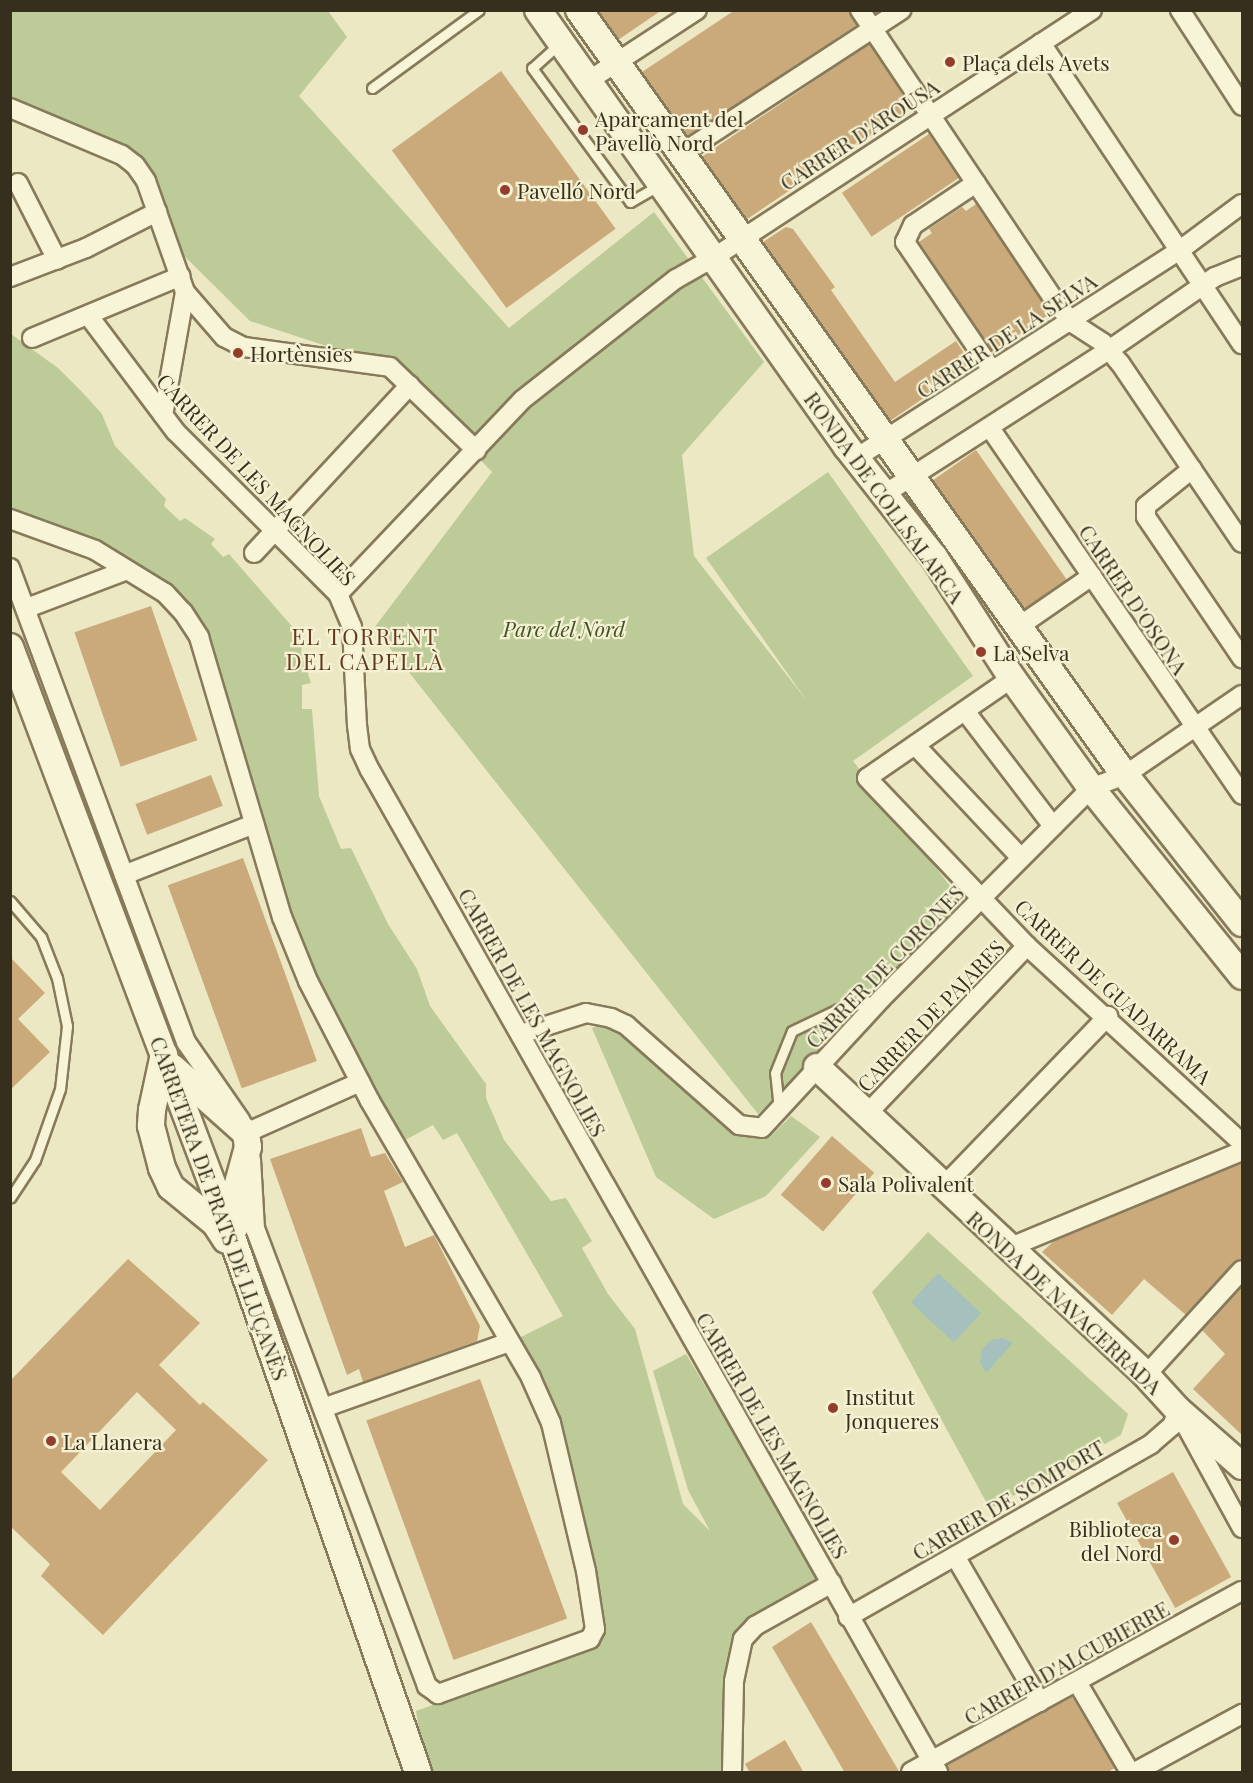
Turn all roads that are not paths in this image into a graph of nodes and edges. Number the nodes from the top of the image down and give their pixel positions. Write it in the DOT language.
graph roads {
  1 [pos="479,10"];
  2 [pos="538,10"];
  3 [pos="579,10"];
  4 [pos="698,10"];
  5 [pos="860,10"];
  6 [pos="901,10"];
  7 [pos="1092,10"];
  8 [pos="1180,10"];
  9 [pos="873,29"];
  10 [pos="561,42"];
  11 [pos="1041,43"];
  12 [pos="616,63"];
  13 [pos="588,81"];
  14 [pos="372,87"];
  15 [pos="1242,106"];
  16 [pos="10,108"];
  17 [pos="930,115"];
  18 [pos="682,153"];
  19 [pos="18,183"];
  20 [pos="976,183"];
  21 [pos="660,184"];
  22 [pos="1242,204"];
  23 [pos="157,212"];
  24 [pos="741,237"];
  25 [pos="1180,250"];
  26 [pos="713,258"];
  27 [pos="57,260"];
  28 [pos="1242,266"];
  29 [pos="10,277"];
  30 [pos="183,284"];
  31 [pos="1203,285"];
  32 [pos="88,315"];
  33 [pos="1071,320"];
  34 [pos="32,338"];
  35 [pos="1242,344"];
  36 [pos="1109,350"];
  37 [pos="992,370"];
  38 [pos="410,385"];
  39 [pos="163,415"];
  40 [pos="990,428"];
  41 [pos="884,440"];
  42 [pos="476,450"];
  43 [pos="856,458"];
  44 [pos="1192,469"];
  45 [pos="911,479"];
  46 [pos="883,495"];
  47 [pos="10,519"];
  48 [pos="276,532"];
  49 [pos="1242,543"];
  50 [pos="254,554"];
  51 [pos="10,568"];
  52 [pos="127,570"];
  53 [pos="1092,576"];
  54 [pos="338,594"];
  55 [pos="27,608"];
  56 [pos="1018,627"];
  57 [pos="10,647"];
  58 [pos="1242,658"];
  59 [pos="1012,678"];
  60 [pos="1242,694"];
  61 [pos="965,711"];
  62 [pos="1195,727"];
  63 [pos="915,745"];
  64 [pos="1125,775"];
  65 [pos="1091,788"];
  66 [pos="1242,795"];
  67 [pos="254,824"];
  68 [pos="1053,826"];
  69 [pos="1021,858"];
  70 [pos="124,875"];
  71 [pos="983,896"];
  72 [pos="10,901"];
  73 [pos="1242,923"];
  74 [pos="1027,946"];
  75 [pos="1242,976"];
  76 [pos="881,999"];
  77 [pos="1108,1016"];
  78 [pos="521,1034"];
  79 [pos="164,1054"];
  80 [pos="817,1067"];
  81 [pos="360,1082"];
  82 [pos="779,1114"];
  83 [pos="865,1116"];
  84 [pos="246,1133"];
  85 [pos="1242,1143"];
  86 [pos="1242,1151"];
  87 [pos="245,1164"];
  88 [pos="943,1187"];
  89 [pos="178,1193"];
  90 [pos="10,1198"];
  91 [pos="219,1201"];
  92 [pos="1008,1248"];
  93 [pos="240,1260"];
  94 [pos="1242,1270"];
  95 [pos="509,1342"];
  96 [pos="1146,1375"];
  97 [pos="323,1408"];
  98 [pos="1178,1410"];
  99 [pos="1242,1466"];
  100 [pos="1242,1528"];
  101 [pos="955,1556"];
  102 [pos="832,1583"];
  103 [pos="1242,1591"];
  104 [pos="849,1617"];
  105 [pos="1077,1682"];
  106 [pos="1040,1702"];
  107 [pos="1242,1714"];
  108 [pos="935,1767"];
  109 [pos="418,1773"];
  110 [pos="732,1773"];
  111 [pos="911,1773"];
  112 [pos="1132,1773"];
  1 -- 14 [label="lane"];
  2 -- 10 [label="street, RONDA DE COLLSALARCA"];
  3 -- 12 [label="street, RONDA DE COLLSALARCA"];
  4 -- 12 [label="street"];
  5 -- 9 [label="street"];
  6 -- 9 [label="street"];
  7 -- 11 [label="street, CARRER D'AROUSA"];
  8 -- 15 [label="street"];
  9 -- 17 [label="street"];
  9 -- 18 [label="street"];
  10 -- 13 [label="street, RONDA DE COLLSALARCA"];
  10 -- 21 [label="lane"];
  11 -- 17 [label="street, CARRER D'AROUSA"];
  11 -- 25 [label="street"];
  12 -- 13 [label="street"];
  12 -- 18 [label="street, RONDA DE COLLSALARCA"];
  13 -- 21 [label="street, RONDA DE COLLSALARCA"];
  16 -- 23 [label="street"];
  17 -- 20 [label="street"];
  17 -- 24 [label="street, CARRER D'AROUSA"];
  18 -- 24 [label="street, RONDA DE COLLSALARCA"];
  19 -- 27 [label="street"];
  20 -- 33 [label="street"];
  20 -- 37 [label="street"];
  21 -- 26 [label="street, RONDA DE COLLSALARCA"];
  22 -- 25 [label="street, CARRER DE LA SELVA"];
  23 -- 27 [label="street"];
  23 -- 30 [label="street"];
  24 -- 26 [label="street, CARRER D'AROUSA"];
  24 -- 41 [label="street, RONDA DE COLLSALARCA"];
  25 -- 31 [label="street"];
  25 -- 33 [label="street, CARRER DE LA SELVA"];
  26 -- 42 [label="street, CARRER D'AROUSA"];
  26 -- 43 [label="street, RONDA DE COLLSALARCA"];
  27 -- 29 [label="street"];
  28 -- 31 [label="street"];
  30 -- 32 [label="street"];
  30 -- 38 [label="street"];
  30 -- 39 [label="street"];
  31 -- 35 [label="street"];
  31 -- 36 [label="street"];
  32 -- 34 [label="street"];
  32 -- 39 [label="street, CARRER DE LES MAGNOLIES"];
  33 -- 36 [label="street"];
  33 -- 37 [label="street, CARRER DE LA SELVA"];
  36 -- 40 [label="street"];
  36 -- 44 [label="street"];
  37 -- 41 [label="street, CARRER DE LA SELVA"];
  38 -- 42 [label="street"];
  38 -- 48 [label="street"];
  39 -- 48 [label="street, CARRER DE LES MAGNOLIES"];
  40 -- 45 [label="street"];
  40 -- 53 [label="street, CARRER D'OSONA"];
  41 -- 43 [label="street, CARRER DE LA SELVA"];
  41 -- 45 [label="street, RONDA DE COLLSALARCA"];
  42 -- 54 [label="street, CARRER D'AROUSA"];
  43 -- 46 [label="street, RONDA DE COLLSALARCA"];
  44 -- 49 [label="street"];
  44 -- 58 [label="street"];
  45 -- 46 [label="street"];
  45 -- 56 [label="street, RONDA DE COLLSALARCA"];
  46 -- 59 [label="street, RONDA DE COLLSALARCA"];
  47 -- 52 [label="street"];
  48 -- 50 [label="street"];
  48 -- 54 [label="street, CARRER DE LES MAGNOLIES"];
  51 -- 55 [label="street, CARRETERA DE PRATS DE LLUÇANÈS"];
  52 -- 55 [label="street"];
  52 -- 67 [label="street"];
  53 -- 56 [label="street"];
  53 -- 62 [label="street, CARRER D'OSONA"];
  54 -- 78 [label="street, CARRER DE LES MAGNOLIES"];
  55 -- 70 [label="street, CARRETERA DE PRATS DE LLUÇANÈS"];
  56 -- 64 [label="street, RONDA DE COLLSALARCA"];
  57 -- 79 [label="street, CARRETERA DE PRATS DE LLUÇANÈS"];
  59 -- 61 [label="street"];
  59 -- 65 [label="street, RONDA DE COLLSALARCA"];
  60 -- 62 [label="street"];
  61 -- 63 [label="street"];
  61 -- 68 [label="street"];
  62 -- 64 [label="street"];
  62 -- 66 [label="street, CARRER D'OSONA"];
  63 -- 69 [label="street"];
  63 -- 71 [label="street, CARRER DE CORONES"];
  64 -- 65 [label="street"];
  64 -- 73 [label="street, RONDA DE COLLSALARCA"];
  65 -- 68 [label="street, CARRER DE CORONES"];
  65 -- 75 [label="street, RONDA DE COLLSALARCA"];
  67 -- 70 [label="street"];
  67 -- 81 [label="street"];
  68 -- 69 [label="street, CARRER DE CORONES"];
  69 -- 71 [label="street, CARRER DE CORONES"];
  70 -- 84 [label="street, CARRETERA DE PRATS DE LLUÇANÈS"];
  71 -- 74 [label="street, CARRER DE GUADARRAMA"];
  71 -- 76 [label="street, CARRER DE CORONES"];
  72 -- 90 [label="lane"];
  74 -- 77 [label="street, CARRER DE GUADARRAMA"];
  74 -- 83 [label="street, CARRER DE PAJARES"];
  76 -- 80 [label="street, CARRER DE CORONES"];
  76 -- 82 [label="lane"];
  77 -- 85 [label="street, CARRER DE GUADARRAMA"];
  77 -- 88 [label="street"];
  78 -- 82 [label="street"];
  78 -- 102 [label="street, CARRER DE LES MAGNOLIES"];
  79 -- 84 [label="street"];
  79 -- 89 [label="street"];
  79 -- 91 [label="street, CARRETERA DE PRATS DE LLUÇANÈS"];
  80 -- 82 [label="street"];
  80 -- 83 [label="street, RONDA DE NAVACERRADA"];
  81 -- 84 [label="street"];
  81 -- 95 [label="street"];
  83 -- 88 [label="street, RONDA DE NAVACERRADA"];
  84 -- 87 [label="street"];
  84 -- 97 [label="street, CARRETERA DE PRATS DE LLUÇANÈS"];
  86 -- 92 [label="street"];
  87 -- 91 [label="street"];
  87 -- 93 [label="street"];
  88 -- 92 [label="street, RONDA DE NAVACERRADA"];
  89 -- 91 [label="street"];
  89 -- 93 [label="street"];
  91 -- 93 [label="street, CARRETERA DE PRATS DE LLUÇANÈS"];
  92 -- 96 [label="street, RONDA DE NAVACERRADA"];
  93 -- 109 [label="street, CARRETERA DE PRATS DE LLUÇANÈS"];
  94 -- 96 [label="street"];
  95 -- 97 [label="street"];
  95 -- 97 [label="street, CARRETERA DE PRATS DE LLUÇANÈS"];
  96 -- 98 [label="street, RONDA DE NAVACERRADA"];
  98 -- 99 [label="street, RONDA DE NAVACERRADA"];
  98 -- 100 [label="street"];
  98 -- 101 [label="street, CARRER DE SOMPORT"];
  101 -- 104 [label="street, CARRER DE SOMPORT"];
  101 -- 106 [label="street"];
  102 -- 104 [label="street, CARRER DE LES MAGNOLIES"];
  102 -- 110 [label="street"];
  103 -- 105 [label="street, CARRER D'ALCUBIERRE"];
  104 -- 108 [label="street, CARRER DE LES MAGNOLIES"];
  105 -- 106 [label="street, CARRER D'ALCUBIERRE"];
  105 -- 112 [label="street"];
  106 -- 108 [label="street, CARRER D'ALCUBIERRE"];
  107 -- 112 [label="street"];
  108 -- 111 [label="street, CARRER D'ALCUBIERRE"];
}
